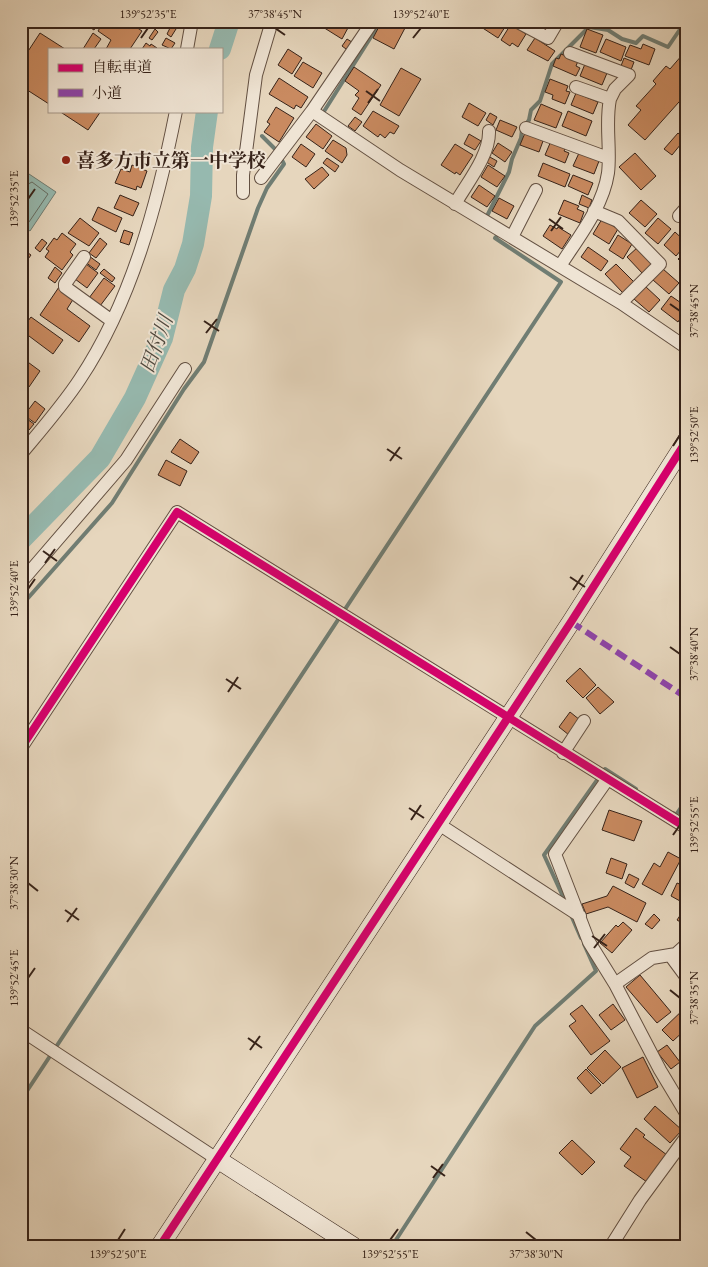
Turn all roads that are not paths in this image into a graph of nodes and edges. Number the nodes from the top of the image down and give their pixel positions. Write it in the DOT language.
graph roads {
  1 [pos="192,21"];
  2 [pos="272,21"];
  3 [pos="373,21"];
  4 [pos="516,21"];
  5 [pos="558,21"];
  6 [pos="187,48"];
  7 [pos="570,53"];
  8 [pos="576,87"];
  9 [pos="610,99"];
  10 [pos="312,111"];
  11 [pos="176,112"];
  12 [pos="526,128"];
  13 [pos="489,131"];
  14 [pos="608,158"];
  15 [pos="261,178"];
  16 [pos="536,190"];
  17 [pos="243,193"];
  18 [pos="455,204"];
  19 [pos="594,212"];
  20 [pos="512,237"];
  21 [pos="84,257"];
  22 [pos="560,266"];
  23 [pos="621,304"];
  24 [pos="112,320"];
  25 [pos="687,348"];
  26 [pos="185,369"];
  27 [pos="687,440"];
  28 [pos="21,454"];
  29 [pos="21,582"];
  30 [pos="507,718"];
  31 [pos="584,721"];
  32 [pos="21,748"];
  33 [pos="563,753"];
  34 [pos="607,780"];
  35 [pos="437,823"];
  36 [pos="687,828"];
  37 [pos="580,916"];
  38 [pos="687,944"];
  39 [pos="670,955"];
  40 [pos="687,978"];
  41 [pos="615,984"];
  42 [pos="21,1030"];
  43 [pos="687,1115"];
  44 [pos="687,1136"];
  45 [pos="218,1159"];
  46 [pos="160,1246"];
  47 [pos="353,1246"];
  48 [pos="611,1246"];
  1 -- 6 [label="street"];
  2 -- 17 [label="street"];
  3 -- 10 [label="street"];
  4 -- 5 [label="street"];
  7 -- 9 [label="street"];
  8 -- 9 [label="street"];
  9 -- 14 [label="street"];
  10 -- 15 [label="street"];
  10 -- 18 [label="street"];
  11 -- 24 [label="street"];
  12 -- 14 [label="street"];
  13 -- 18 [label="street"];
  14 -- 19 [label="street"];
  16 -- 20 [label="street"];
  18 -- 20 [label="street"];
  19 -- 22 [label="street"];
  19 -- 23 [label="street"];
  20 -- 22 [label="street"];
  21 -- 24 [label="street"];
  22 -- 23 [label="street"];
  23 -- 25 [label="street"];
  24 -- 28 [label="street"];
  26 -- 29 [label="street"];
  27 -- 30 [label="street"];
  30 -- 32 [label="street"];
  30 -- 33 [label="street"];
  30 -- 35 [label="street"];
  31 -- 33 [label="street"];
  33 -- 34 [label="street"];
  34 -- 36 [label="street"];
  34 -- 37 [label="street"];
  35 -- 37 [label="street"];
  35 -- 45 [label="street"];
  37 -- 41 [label="street"];
  38 -- 39 [label="street"];
  39 -- 40 [label="street"];
  39 -- 41 [label="street"];
  41 -- 43 [label="street"];
  42 -- 45 [label="street"];
  44 -- 48 [label="street"];
  45 -- 46 [label="street"];
  45 -- 47 [label="street"];
}
